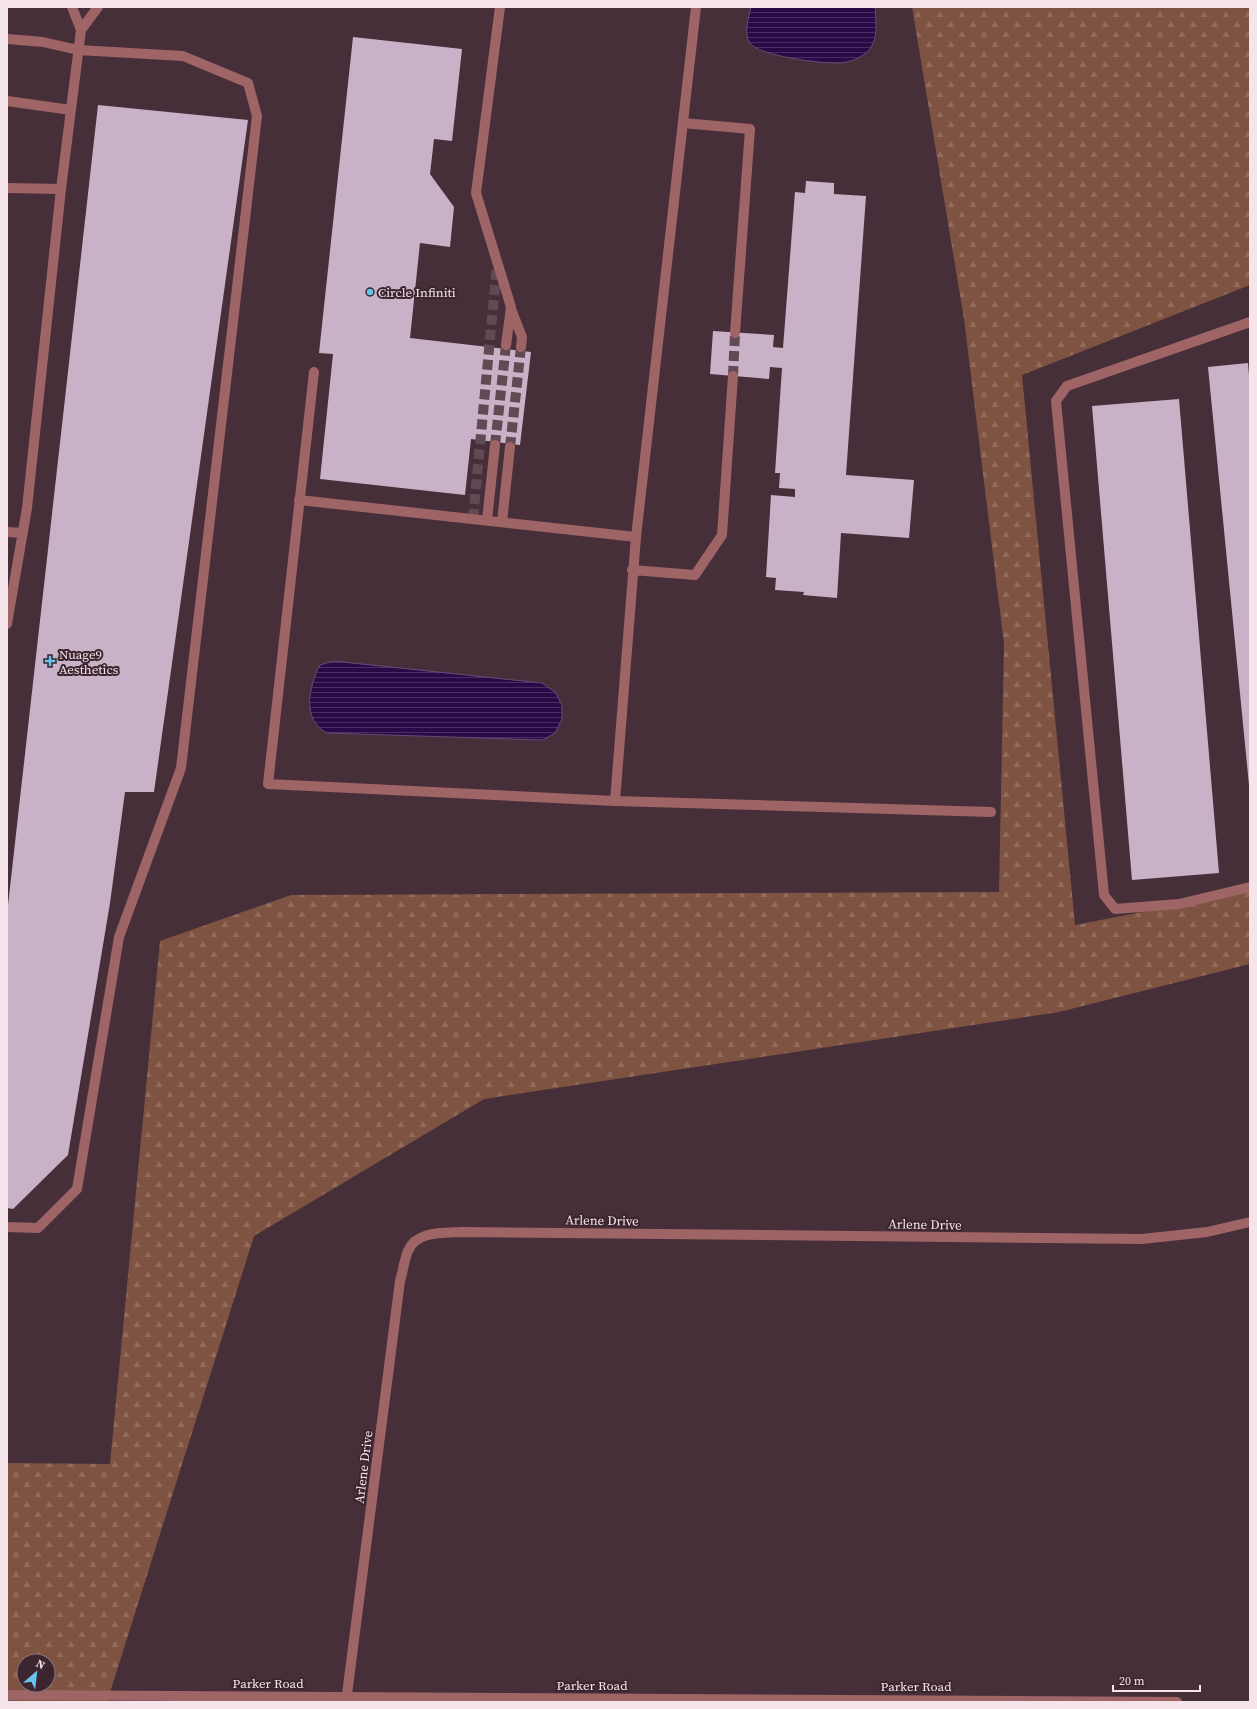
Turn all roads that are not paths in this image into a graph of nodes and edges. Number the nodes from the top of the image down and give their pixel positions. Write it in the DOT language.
graph roads {
  1 [pos="72,7"];
  2 [pos="98,7"];
  3 [pos="500,7"];
  4 [pos="696,7"];
  5 [pos="81,30"];
  6 [pos="7,39"];
  7 [pos="78,50"];
  8 [pos="7,101"];
  9 [pos="71,110"];
  10 [pos="683,124"];
  11 [pos="7,188"];
  12 [pos="61,189"];
  13 [pos="510,307"];
  14 [pos="1250,322"];
  15 [pos="736,333"];
  16 [pos="506,345"];
  17 [pos="521,347"];
  18 [pos="314,372"];
  19 [pos="733,376"];
  20 [pos="495,444"];
  21 [pos="510,447"];
  22 [pos="299,500"];
  23 [pos="487,520"];
  24 [pos="502,522"];
  25 [pos="7,532"];
  26 [pos="23,532"];
  27 [pos="636,537"];
  28 [pos="632,570"];
  29 [pos="7,624"];
  30 [pos="615,801"];
  31 [pos="991,812"];
  32 [pos="1250,887"];
  33 [pos="1250,1222"];
  34 [pos="7,1227"];
  35 [pos="7,1695"];
  36 [pos="347,1699"];
  37 [pos="1177,1702"];
  1 -- 5 [label="street"];
  2 -- 5 [label="street"];
  3 -- 13 [label="street"];
  4 -- 10 [label="street"];
  5 -- 7 [label="street"];
  6 -- 7 [label="street"];
  7 -- 9 [label="street"];
  7 -- 34 [label="street"];
  8 -- 9 [label="street"];
  9 -- 12 [label="street"];
  10 -- 15 [label="street"];
  10 -- 27 [label="street"];
  11 -- 12 [label="street"];
  12 -- 26 [label="street"];
  13 -- 16 [label="street"];
  13 -- 17 [label="street"];
  14 -- 32 [label="street"];
  18 -- 22 [label="street"];
  19 -- 28 [label="street"];
  20 -- 23 [label="street"];
  21 -- 24 [label="street"];
  22 -- 23 [label="street"];
  22 -- 30 [label="street"];
  23 -- 24 [label="street"];
  24 -- 27 [label="street"];
  25 -- 26 [label="street"];
  26 -- 29 [label="street"];
  27 -- 28 [label="street"];
  28 -- 30 [label="street"];
  30 -- 31 [label="street"];
  33 -- 36 [label="street, Arlene Drive"];
  35 -- 36 [label="street, Parker Road"];
  36 -- 37 [label="street, Parker Road"];
}
